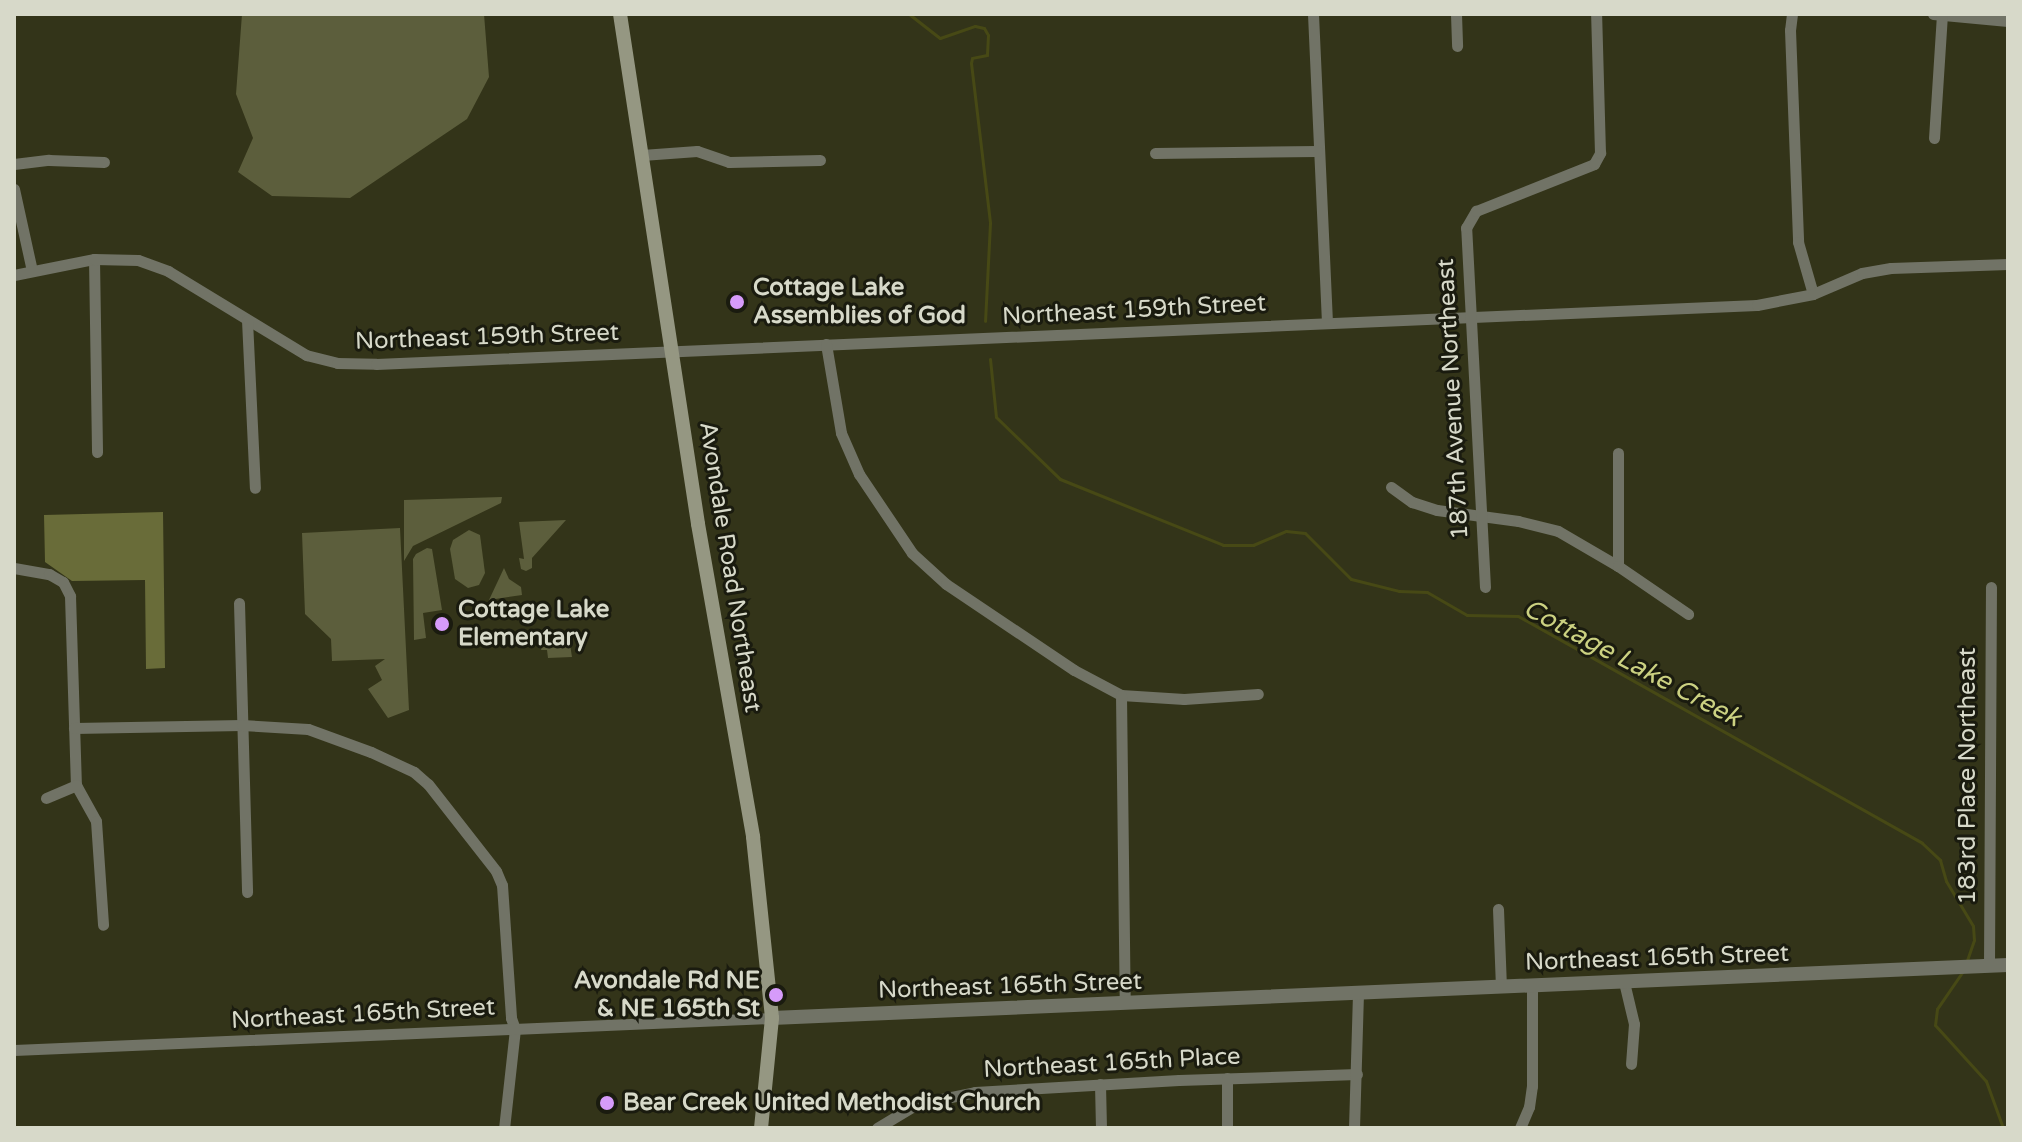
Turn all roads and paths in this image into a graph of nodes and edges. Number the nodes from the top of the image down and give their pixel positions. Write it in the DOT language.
graph roads {
  1 [pos="620,14"];
  2 [pos="1313,14"];
  3 [pos="1456,14"];
  4 [pos="1596,14"];
  5 [pos="1792,14"];
  6 [pos="1933,14"];
  7 [pos="1942,15"];
  8 [pos="2004,18"];
  9 [pos="1457,46"];
  10 [pos="1934,138"];
  11 [pos="1317,151"];
  12 [pos="1155,153"];
  13 [pos="642,155"];
  14 [pos="820,160"];
  15 [pos="104,162"];
  16 [pos="14,164"];
  17 [pos="14,189"];
  18 [pos="94,259"];
  19 [pos="2008,264"];
  20 [pos="32,271"];
  21 [pos="14,275"];
  22 [pos="1813,294"];
  23 [pos="1471,315"];
  24 [pos="247,320"];
  25 [pos="1327,323"];
  26 [pos="826,344"];
  27 [pos="671,351"];
  28 [pos="97,452"];
  29 [pos="1618,453"];
  30 [pos="1391,487"];
  31 [pos="255,488"];
  32 [pos="1482,517"];
  33 [pos="1618,566"];
  34 [pos="14,568"];
  35 [pos="1485,587"];
  36 [pos="1991,587"];
  37 [pos="239,603"];
  38 [pos="1688,614"];
  39 [pos="1258,694"];
  40 [pos="1121,695"];
  41 [pos="242,725"];
  42 [pos="74,728"];
  43 [pos="76,785"];
  44 [pos="46,798"];
  45 [pos="247,892"];
  46 [pos="1498,909"];
  47 [pos="103,925"];
  48 [pos="2008,965"];
  49 [pos="1983,966"];
  50 [pos="1624,982"];
  51 [pos="1532,985"];
  52 [pos="1501,987"];
  53 [pos="1358,994"];
  54 [pos="1125,1003"];
  55 [pos="772,1018"];
  56 [pos="515,1029"];
  57 [pos="14,1050"];
  58 [pos="1631,1064"];
  59 [pos="1357,1074"];
  60 [pos="1227,1078"];
  61 [pos="1100,1084"];
  62 [pos="504,1128"];
  63 [pos="761,1128"];
  64 [pos="877,1128"];
  65 [pos="1101,1128"];
  66 [pos="1227,1128"];
  67 [pos="1354,1128"];
  68 [pos="1520,1128"];
  1 -- 13 [label="main road, Avondale Road Northeast"];
  2 -- 11 [label="street"];
  3 -- 9 [label="street"];
  4 -- 23 [label="street, 187th Avenue Northeast"];
  5 -- 22 [label="street"];
  6 -- 7 [label="street"];
  7 -- 8 [label="street"];
  7 -- 10 [label="street"];
  11 -- 12 [label="street"];
  11 -- 25 [label="street"];
  13 -- 14 [label="street"];
  13 -- 27 [label="main road, Avondale Road Northeast"];
  15 -- 16 [label="street"];
  17 -- 20 [label="street"];
  18 -- 20 [label="street"];
  18 -- 24 [label="street, Northeast 159th Street"];
  18 -- 28 [label="street"];
  19 -- 22 [label="street, Northeast 159th Street"];
  20 -- 21 [label="street"];
  22 -- 23 [label="street, Northeast 159th Street"];
  23 -- 25 [label="street, Northeast 159th Street"];
  23 -- 32 [label="street, 187th Avenue Northeast"];
  24 -- 27 [label="street, Northeast 159th Street"];
  24 -- 31 [label="street"];
  25 -- 26 [label="street, Northeast 159th Street"];
  26 -- 27 [label="street, Northeast 159th Street"];
  26 -- 40 [label="street"];
  27 -- 55 [label="main road, Avondale Road Northeast"];
  29 -- 33 [label="street"];
  30 -- 32 [label="street"];
  32 -- 33 [label="street"];
  32 -- 35 [label="street, 187th Avenue Northeast"];
  33 -- 38 [label="street"];
  34 -- 42 [label="street"];
  36 -- 49 [label="street, 183rd Place Northeast"];
  37 -- 41 [label="street"];
  39 -- 40 [label="street"];
  40 -- 54 [label="street"];
  41 -- 42 [label="street"];
  41 -- 45 [label="street"];
  41 -- 56 [label="street"];
  42 -- 43 [label="street"];
  43 -- 44 [label="street"];
  43 -- 47 [label="street"];
  46 -- 52 [label="street"];
  48 -- 49 [label="street, Northeast 165th Street"];
  49 -- 50 [label="street, Northeast 165th Street"];
  50 -- 51 [label="street, Northeast 165th Street"];
  50 -- 58 [label="street"];
  51 -- 52 [label="street, Northeast 165th Street"];
  51 -- 68 [label="street"];
  52 -- 53 [label="street, Northeast 165th Street"];
  53 -- 54 [label="street, Northeast 165th Street"];
  53 -- 59 [label="street"];
  54 -- 55 [label="street, Northeast 165th Street"];
  55 -- 56 [label="street, Northeast 165th Street"];
  55 -- 63 [label="main road, Avondale Road Northeast"];
  56 -- 57 [label="street, Northeast 165th Street"];
  56 -- 62 [label="street"];
  59 -- 60 [label="street, Northeast 165th Place"];
  59 -- 67 [label="street"];
  60 -- 61 [label="street, Northeast 165th Place"];
  60 -- 66 [label="street"];
  61 -- 64 [label="street, Northeast 165th Place"];
  61 -- 65 [label="street"];
}
